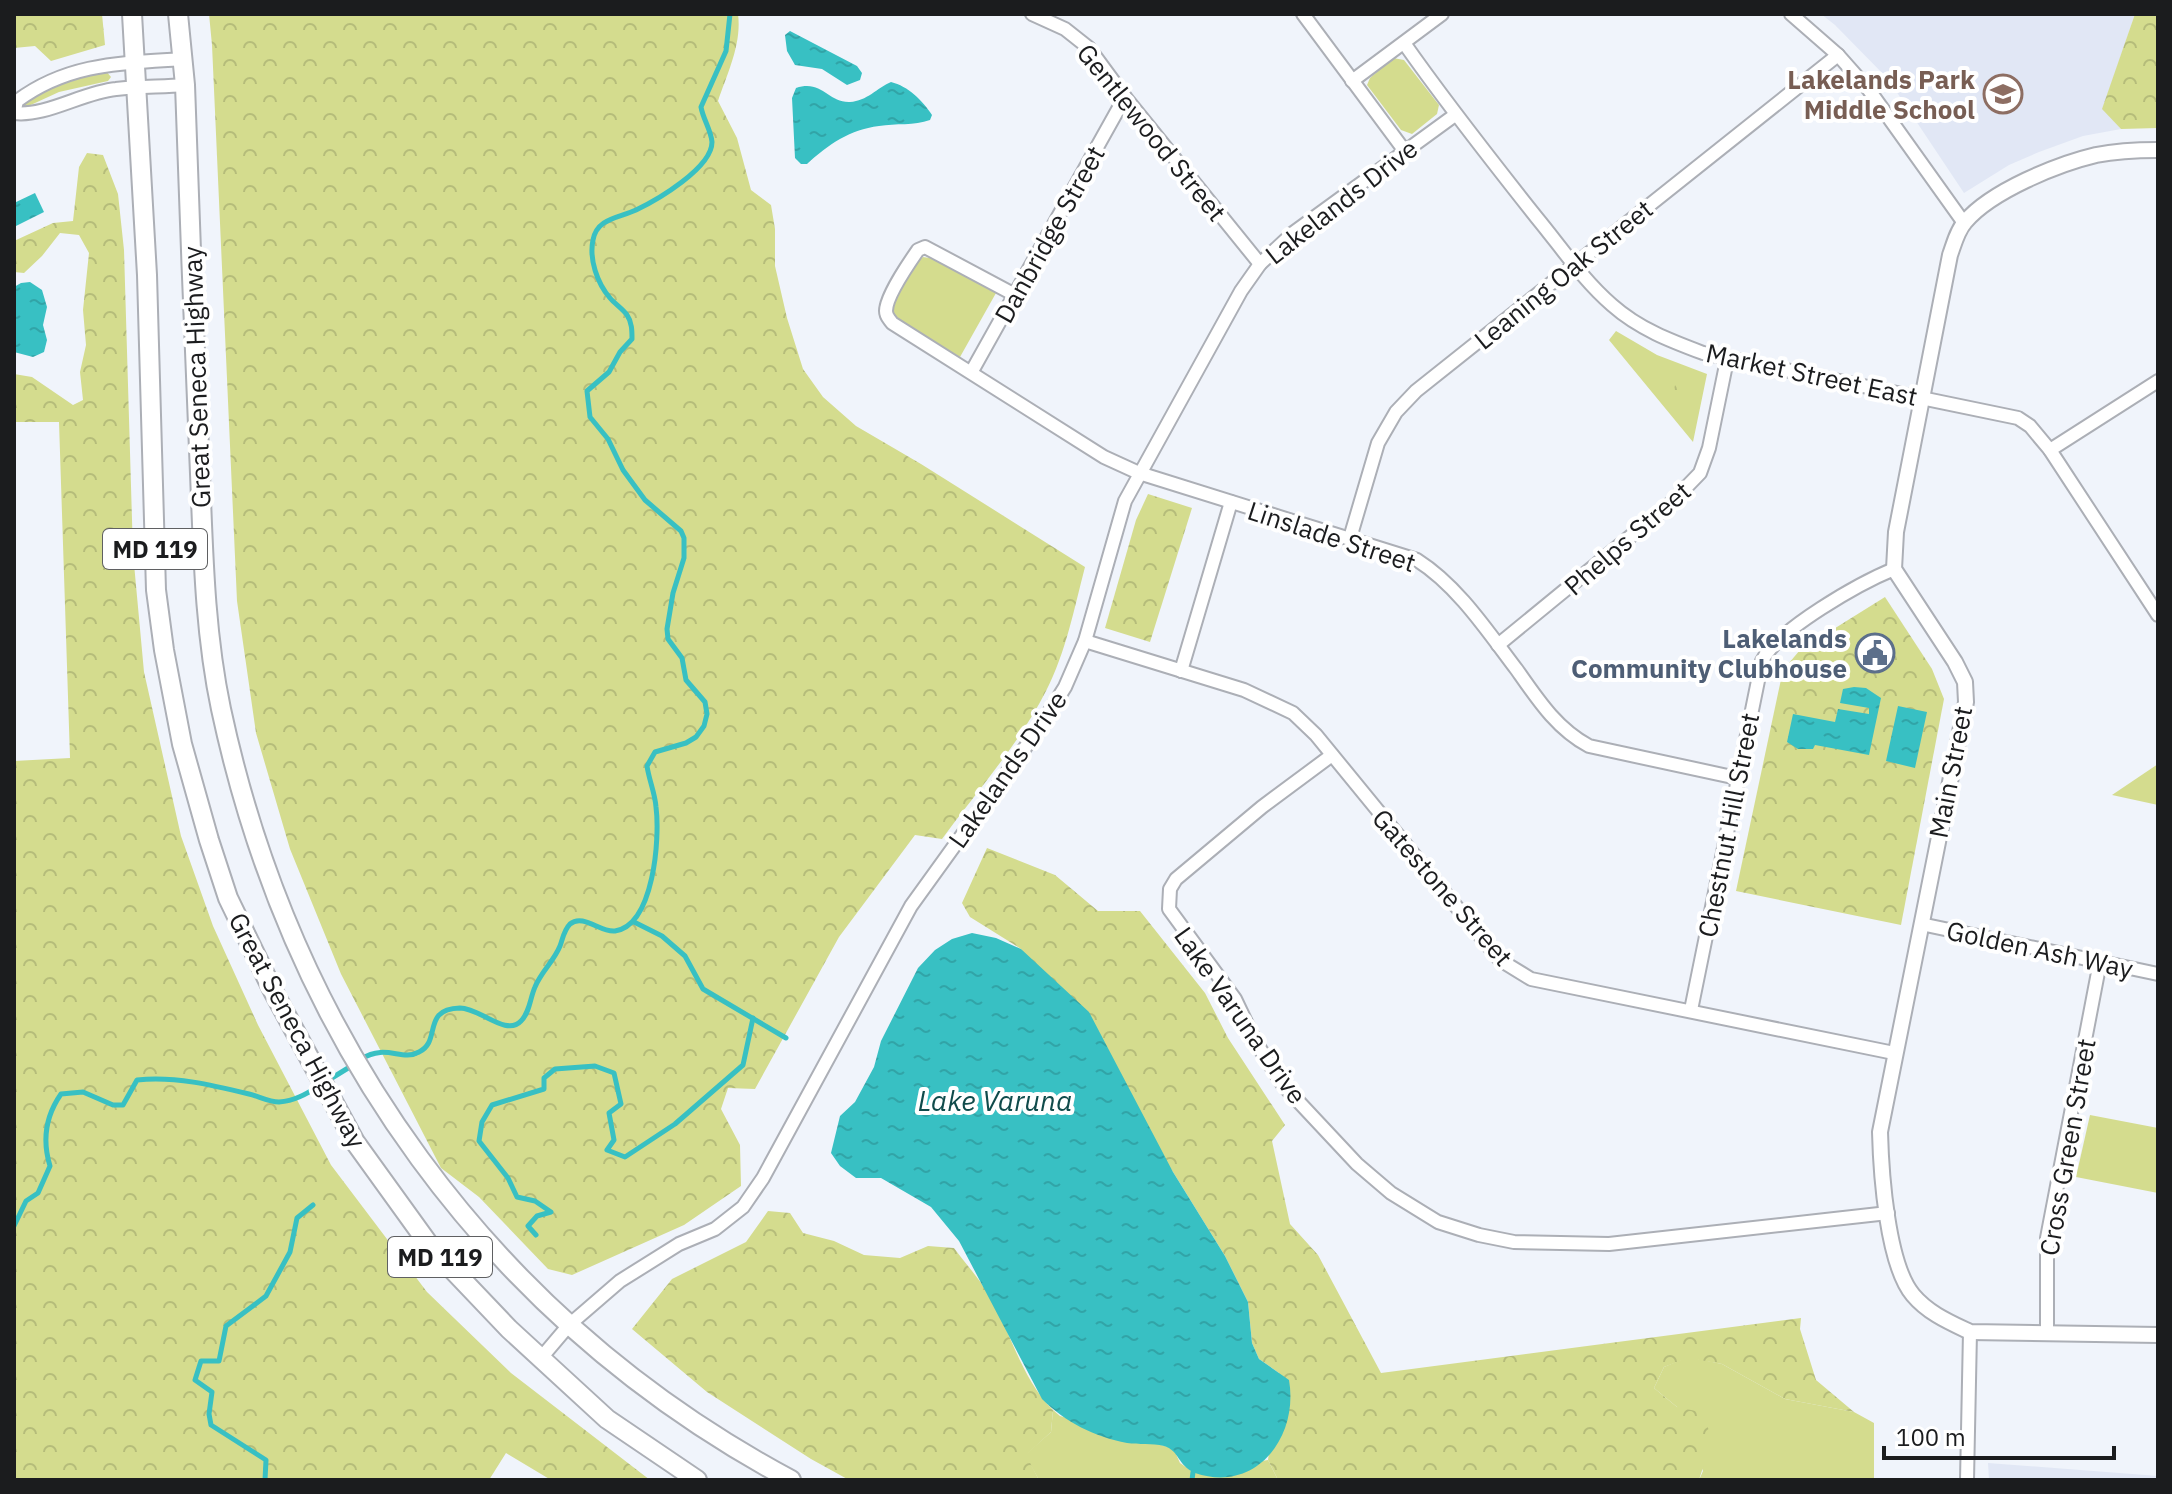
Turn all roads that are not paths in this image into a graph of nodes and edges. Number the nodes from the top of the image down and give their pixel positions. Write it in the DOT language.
graph roads {
  1 [pos="132,14"];
  2 [pos="178,14"];
  3 [pos="1032,14"];
  4 [pos="1303,14"];
  5 [pos="1442,14"];
  6 [pos="1791,14"];
  7 [pos="1404,43"];
  8 [pos="1838,55"];
  9 [pos="183,59"];
  10 [pos="137,62"];
  11 [pos="1352,81"];
  12 [pos="185,85"];
  13 [pos="138,88"];
  14 [pos="1125,97"];
  15 [pos="14,113"];
  16 [pos="1455,115"];
  17 [pos="1404,150"];
  18 [pos="2158,150"];
  19 [pos="1964,223"];
  20 [pos="1260,264"];
  21 [pos="1574,264"];
  22 [pos="1015,295"];
  23 [pos="1727,360"];
  24 [pos="972,371"];
  25 [pos="2158,381"];
  26 [pos="1924,397"];
  27 [pos="2050,450"];
  28 [pos="1139,473"];
  29 [pos="1231,502"];
  30 [pos="1350,538"];
  31 [pos="1894,569"];
  32 [pos="2158,615"];
  33 [pos="1085,641"];
  34 [pos="1498,645"];
  35 [pos="1181,671"];
  36 [pos="1332,755"];
  37 [pos="1737,778"];
  38 [pos="1921,924"];
  39 [pos="2100,962"];
  40 [pos="2158,974"];
  41 [pos="1691,1010"];
  42 [pos="1894,1053"];
  43 [pos="1888,1213"];
  44 [pos="569,1325"];
  45 [pos="1970,1332"];
  46 [pos="2047,1332"];
  47 [pos="2158,1335"];
  48 [pos="541,1358"];
  49 [pos="697,1480"];
  50 [pos="791,1480"];
  51 [pos="1967,1480"];
  1 -- 10 [label="main road, Great Seneca Highway / MD 119"];
  2 -- 9 [label="main road, Great Seneca Highway / MD 119"];
  3 -- 14 [label="street, Gentlewood Street"];
  4 -- 11 [label="street"];
  5 -- 7 [label="street"];
  6 -- 8 [label="street"];
  7 -- 11 [label="street"];
  7 -- 16 [label="street, Market Street East"];
  8 -- 19 [label="street"];
  8 -- 21 [label="street, Leaning Oak Street"];
  9 -- 10 [label="street"];
  9 -- 12 [label="main road, Great Seneca Highway / MD 119"];
  10 -- 13 [label="main road, Great Seneca Highway / MD 119"];
  10 -- 15 [label="street"];
  11 -- 17 [label="street"];
  12 -- 13 [label="street"];
  12 -- 44 [label="main road, Great Seneca Highway / MD 119"];
  13 -- 15 [label="street"];
  13 -- 48 [label="main road, Great Seneca Highway / MD 119"];
  14 -- 20 [label="street, Gentlewood Street"];
  14 -- 22 [label="street, Danbridge Street"];
  16 -- 17 [label="street, Lakelands Drive"];
  16 -- 21 [label="street, Market Street East"];
  17 -- 20 [label="street, Lakelands Drive"];
  18 -- 19 [label="street"];
  19 -- 26 [label="street"];
  20 -- 28 [label="street, Lakelands Drive"];
  21 -- 23 [label="street, Market Street East"];
  21 -- 30 [label="street, Leaning Oak Street"];
  22 -- 24 [label="street, Danbridge Street"];
  22 -- 24 [label="street, Linslade Street"];
  23 -- 26 [label="street, Market Street East"];
  23 -- 34 [label="street, Phelps Street"];
  24 -- 28 [label="street, Linslade Street"];
  25 -- 27 [label="street"];
  26 -- 27 [label="street, Market Street East"];
  26 -- 31 [label="street"];
  27 -- 32 [label="street, Market Street East"];
  28 -- 29 [label="street, Linslade Street"];
  28 -- 33 [label="street, Lakelands Drive"];
  29 -- 30 [label="street, Linslade Street"];
  29 -- 35 [label="street"];
  30 -- 34 [label="street, Linslade Street"];
  31 -- 37 [label="street, Chestnut Hill Street"];
  31 -- 38 [label="street, Main Street"];
  33 -- 35 [label="street, Gatestone Street"];
  33 -- 44 [label="street, Lakelands Drive"];
  34 -- 37 [label="street, Linslade Street"];
  35 -- 36 [label="street, Gatestone Street"];
  36 -- 41 [label="street, Gatestone Street"];
  36 -- 43 [label="street, Lake Varuna Drive"];
  37 -- 41 [label="street, Chestnut Hill Street"];
  38 -- 39 [label="street, Golden Ash Way"];
  38 -- 42 [label="street, Main Street"];
  39 -- 40 [label="street, Golden Ash Way"];
  39 -- 46 [label="street, Cross Green Street"];
  41 -- 42 [label="street, Gatestone Street"];
  42 -- 43 [label="street, Main Street"];
  43 -- 45 [label="street, Main Street"];
  44 -- 48 [label="street, Lakelands Drive"];
  44 -- 50 [label="main road, Great Seneca Highway / MD 119"];
  45 -- 46 [label="street, Main Street"];
  45 -- 51 [label="street"];
  46 -- 47 [label="street, Main Street"];
  48 -- 49 [label="main road, Great Seneca Highway / MD 119"];
}
